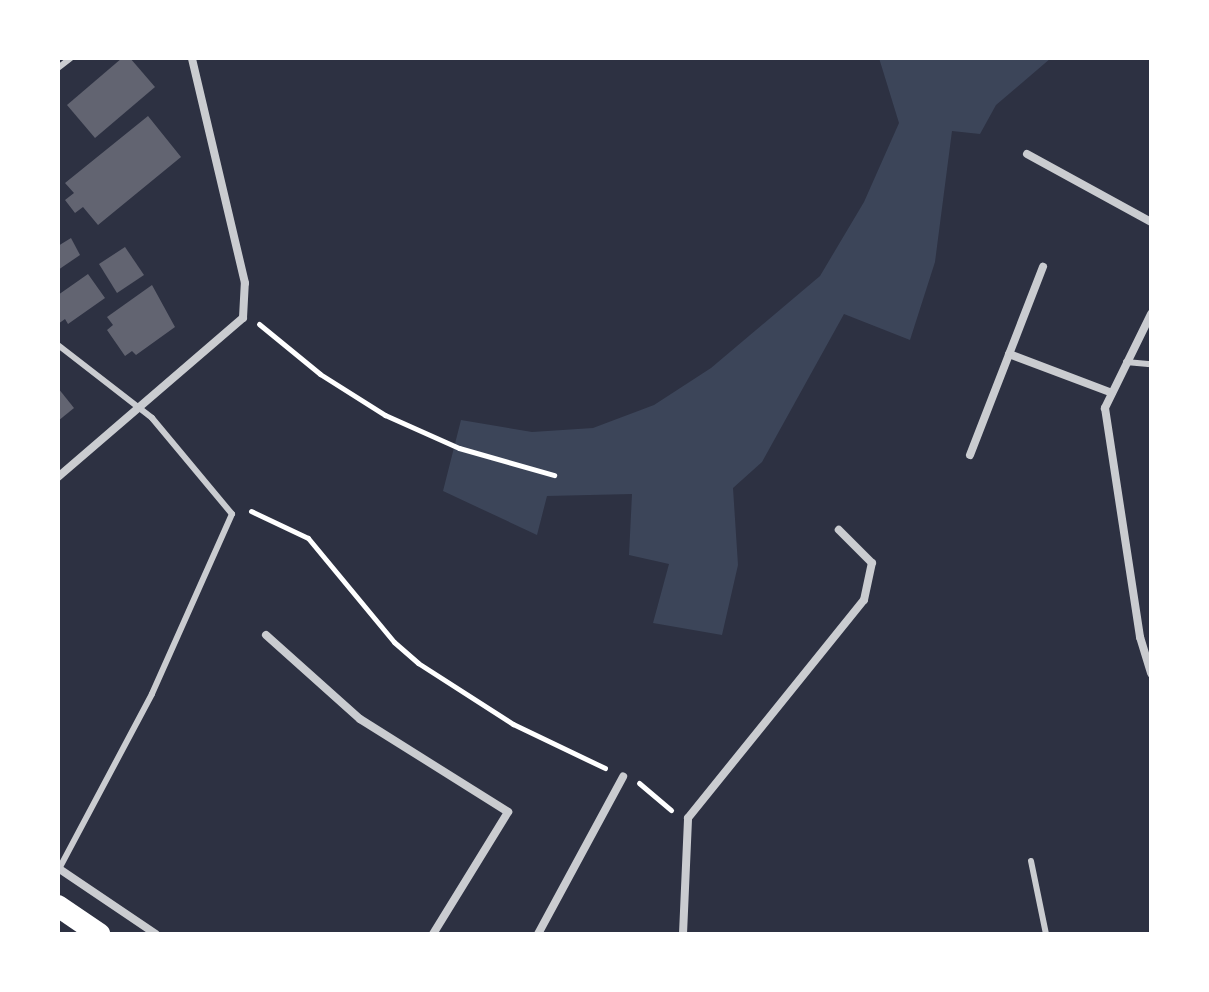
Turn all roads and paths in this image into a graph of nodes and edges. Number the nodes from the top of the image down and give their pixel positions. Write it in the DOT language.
graph roads {
  1 [pos="71,58"];
  2 [pos="192,58"];
  3 [pos="58,68"];
  4 [pos="1027,154"];
  5 [pos="1151,222"];
  6 [pos="1043,267"];
  7 [pos="1151,314"];
  8 [pos="243,318"];
  9 [pos="58,345"];
  10 [pos="1009,354"];
  11 [pos="1126,362"];
  12 [pos="1151,364"];
  13 [pos="1112,393"];
  14 [pos="140,408"];
  15 [pos="970,455"];
  16 [pos="554,475"];
  17 [pos="58,477"];
  18 [pos="230,506"];
  19 [pos="839,530"];
  20 [pos="266,635"];
  21 [pos="1151,673"];
  22 [pos="623,777"];
  23 [pos="688,818"];
  24 [pos="1031,861"];
  25 [pos="58,869"];
  26 [pos="58,906"];
  27 [pos="99,934"];
  28 [pos="156,934"];
  29 [pos="433,934"];
  30 [pos="538,934"];
  31 [pos="683,934"];
  32 [pos="1046,934"];
  1 -- 3 [label="lane"];
  2 -- 8 [label="street"];
  4 -- 5 [label="street"];
  6 -- 10 [label="street"];
  7 -- 11 [label="street"];
  8 -- 14 [label="street"];
  8 -- 16 [label="path"];
  9 -- 14 [label="lane"];
  10 -- 13 [label="street"];
  10 -- 15 [label="street"];
  11 -- 12 [label="lane"];
  11 -- 13 [label="street"];
  13 -- 21 [label="street"];
  14 -- 17 [label="street"];
  14 -- 18 [label="lane"];
  18 -- 22 [label="path"];
  18 -- 25 [label="lane"];
  19 -- 23 [label="street"];
  20 -- 29 [label="street"];
  22 -- 23 [label="path"];
  22 -- 30 [label="street"];
  23 -- 31 [label="street"];
  24 -- 32 [label="lane"];
  25 -- 28 [label="street"];
  26 -- 27 [label="highway"];
}
